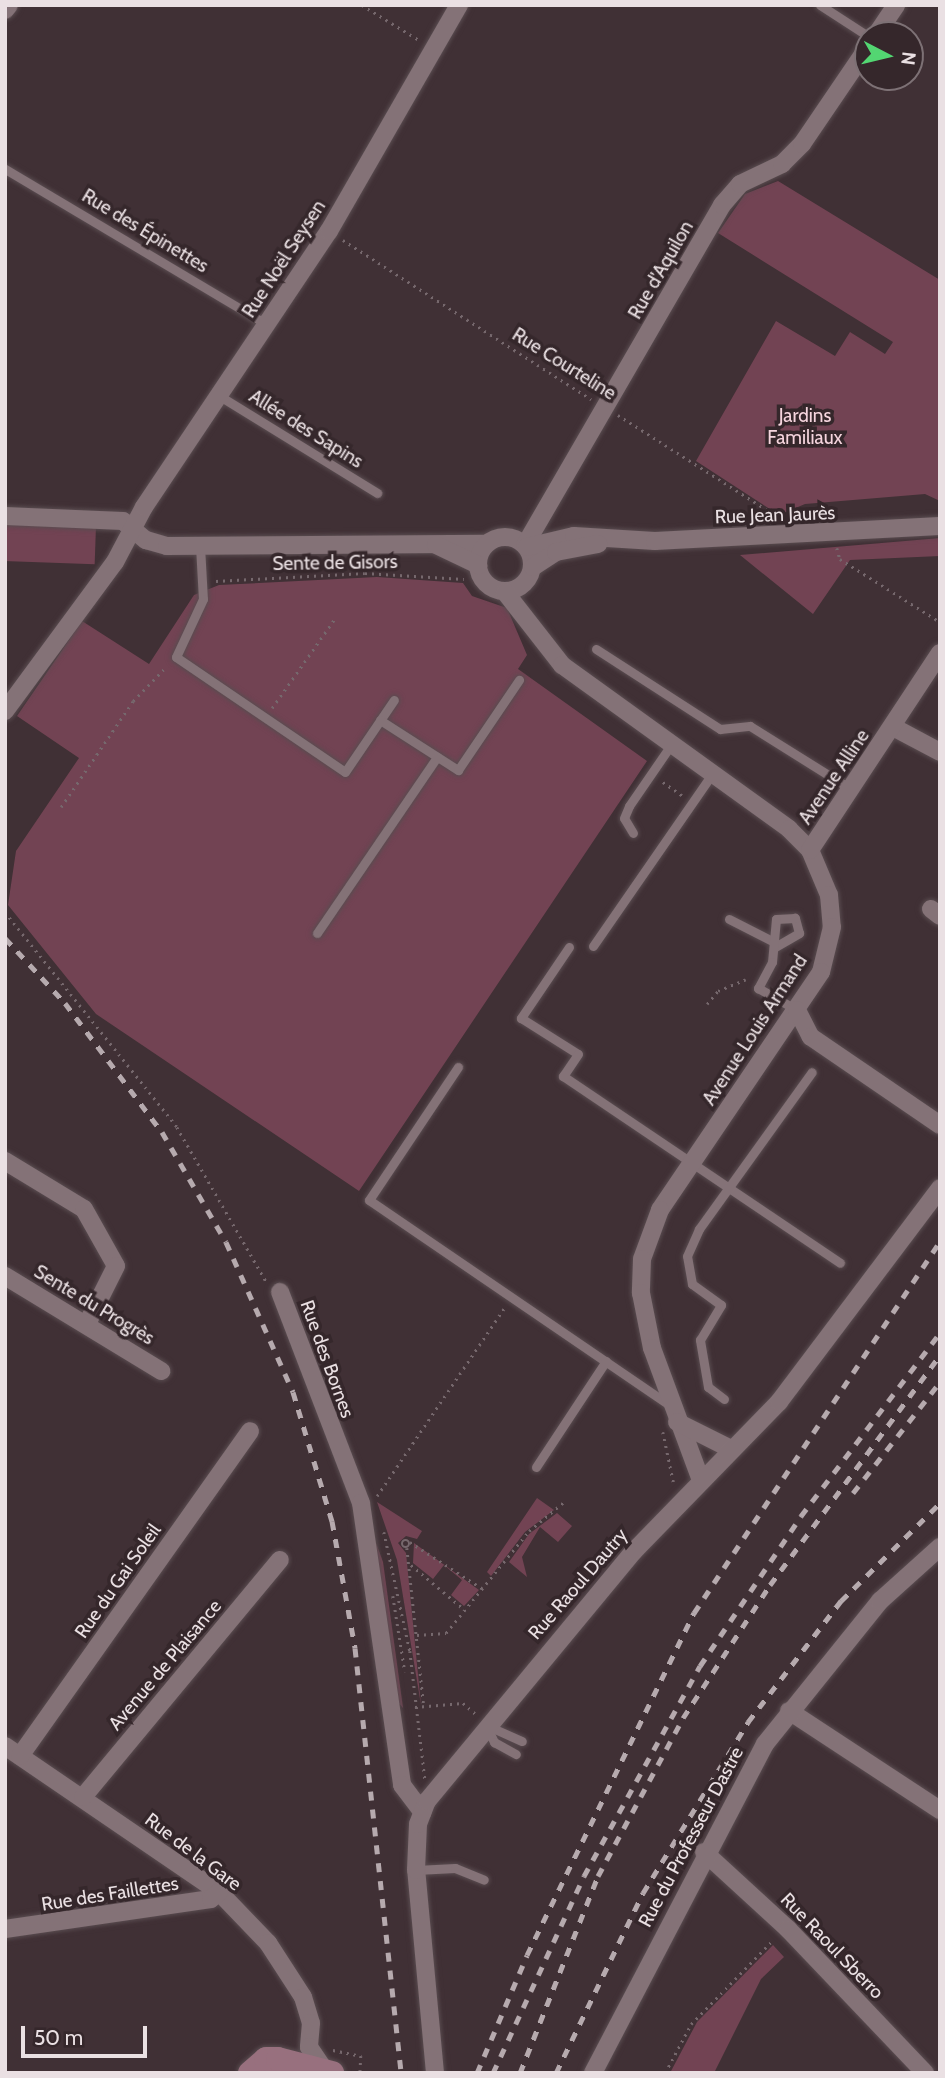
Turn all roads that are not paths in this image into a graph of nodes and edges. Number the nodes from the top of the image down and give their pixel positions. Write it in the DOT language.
graph roads {
  1 [pos="9,5"];
  2 [pos="459,5"];
  3 [pos="820,5"];
  4 [pos="896,5"];
  5 [pos="5,10"];
  6 [pos="885,21"];
  7 [pos="854,27"];
  8 [pos="854,68"];
  9 [pos="5,169"];
  10 [pos="267,324"];
  11 [pos="218,395"];
  12 [pos="377,494"];
  13 [pos="549,509"];
  14 [pos="5,516"];
  15 [pos="940,526"];
  16 [pos="133,528"];
  17 [pos="574,536"];
  18 [pos="612,541"];
  19 [pos="429,543"];
  20 [pos="487,544"];
  21 [pos="200,546"];
  22 [pos="526,546"];
  23 [pos="533,567"];
  24 [pos="473,572"];
  25 [pos="522,586"];
  26 [pos="505,592"];
  27 [pos="541,645"];
  28 [pos="596,649"];
  29 [pos="940,653"];
  30 [pos="519,680"];
  31 [pos="394,700"];
  32 [pos="5,711"];
  33 [pos="380,720"];
  34 [pos="893,727"];
  35 [pos="671,745"];
  36 [pos="940,752"];
  37 [pos="437,757"];
  38 [pos="712,774"];
  39 [pos="851,789"];
  40 [pos="633,833"];
  41 [pos="810,850"];
  42 [pos="729,919"];
  43 [pos="317,933"];
  44 [pos="593,946"];
  45 [pos="569,947"];
  46 [pos="797,1010"];
  47 [pos="811,1037"];
  48 [pos="775,1038"];
  49 [pos="458,1067"];
  50 [pos="811,1072"];
  51 [pos="940,1125"];
  52 [pos="5,1161"];
  53 [pos="693,1162"];
  54 [pos="729,1186"];
  55 [pos="940,1188"];
  56 [pos="841,1263"];
  57 [pos="5,1276"];
  58 [pos="280,1292"];
  59 [pos="88,1322"];
  60 [pos="606,1361"];
  61 [pos="161,1371"];
  62 [pos="724,1399"];
  63 [pos="668,1414"];
  64 [pos="250,1431"];
  65 [pos="731,1449"];
  66 [pos="536,1467"];
  67 [pos="701,1478"];
  68 [pos="940,1547"];
  69 [pos="280,1560"];
  70 [pos="789,1711"];
  71 [pos="483,1722"];
  72 [pos="522,1741"];
  73 [pos="12,1751"];
  74 [pos="516,1754"];
  75 [pos="82,1797"];
  76 [pos="940,1810"];
  77 [pos="422,1812"];
  78 [pos="704,1852"];
  79 [pos="416,1870"];
  80 [pos="484,1880"];
  81 [pos="219,1892"];
  82 [pos="5,1929"];
  83 [pos="327,2063"];
  84 [pos="940,2068"];
  85 [pos="250,2073"];
  86 [pos="435,2073"];
  87 [pos="593,2073"];
  88 [pos="925,2073"];
  89 [pos="935,2073"];
  1 -- 5 [label="street"];
  2 -- 10 [label="street, Rue Noël Seysen"];
  3 -- 7 [label="lane"];
  4 -- 6 [label="street"];
  8 -- 13 [label="street, Rue d'Aquilon"];
  9 -- 10 [label="lane, Rue des Épinettes"];
  10 -- 11 [label="street, Rue Noël Seysen"];
  11 -- 12 [label="lane, Allée des Sapins"];
  11 -- 16 [label="street, Rue Noël Seysen"];
  13 -- 17 [label="street"];
  13 -- 22 [label="street, Rue d'Aquilon"];
  14 -- 16 [label="street"];
  15 -- 18 [label="street, Rue Jean Jaurès"];
  16 -- 21 [label="street"];
  16 -- 32 [label="street, Rue Noël Seysen"];
  17 -- 18 [label="street, Rue Jean Jaurès"];
  17 -- 22 [label="street, Rue Jean Jaurès"];
  18 -- 23 [label="street, Rue Jean Jaurès"];
  19 -- 20 [label="street"];
  19 -- 21 [label="street"];
  19 -- 24 [label="street"];
  20 -- 22 [label="street"];
  20 -- 24 [label="street"];
  21 -- 33 [label="lane"];
  22 -- 23 [label="street"];
  23 -- 25 [label="street"];
  24 -- 26 [label="street"];
  25 -- 26 [label="street"];
  25 -- 27 [label="street"];
  26 -- 27 [label="street, Avenue Louis Armand"];
  27 -- 35 [label="street, Avenue Louis Armand"];
  28 -- 39 [label="lane"];
  29 -- 34 [label="street, Avenue Alline"];
  30 -- 37 [label="lane"];
  31 -- 33 [label="lane"];
  33 -- 37 [label="lane"];
  34 -- 36 [label="street, Avenue Alline"];
  34 -- 39 [label="street, Avenue Alline"];
  35 -- 38 [label="street, Avenue Louis Armand"];
  35 -- 40 [label="lane"];
  37 -- 43 [label="lane"];
  38 -- 41 [label="street, Avenue Louis Armand"];
  38 -- 44 [label="lane"];
  39 -- 41 [label="street, Avenue Alline"];
  41 -- 46 [label="street, Avenue Louis Armand"];
  42 -- 46 [label="lane"];
  45 -- 53 [label="lane"];
  46 -- 47 [label="street"];
  46 -- 48 [label="street, Avenue Louis Armand"];
  47 -- 48 [label="street"];
  47 -- 51 [label="street"];
  48 -- 53 [label="street, Avenue Louis Armand"];
  49 -- 60 [label="lane"];
  50 -- 54 [label="lane"];
  52 -- 59 [label="street"];
  53 -- 54 [label="lane"];
  53 -- 63 [label="street, Avenue Louis Armand"];
  54 -- 56 [label="lane"];
  54 -- 62 [label="lane"];
  55 -- 65 [label="street, Rue Raoul Dautry"];
  57 -- 59 [label="street, Sente du Progrès"];
  58 -- 77 [label="street, Rue des Bornes"];
  59 -- 61 [label="street, Sente du Progrès"];
  60 -- 63 [label="lane"];
  60 -- 66 [label="lane"];
  63 -- 65 [label="street"];
  63 -- 67 [label="street, Avenue Louis Armand"];
  64 -- 73 [label="street, Rue du Gai Soleil"];
  65 -- 67 [label="street, Rue Raoul Dautry"];
  67 -- 71 [label="street, Rue Raoul Dautry"];
  68 -- 70 [label="street, Rue du Professeur Dastre"];
  69 -- 75 [label="street, Avenue de Plaisance"];
  70 -- 76 [label="street"];
  70 -- 78 [label="street, Rue du Professeur Dastre"];
  71 -- 72 [label="lane"];
  71 -- 74 [label="lane"];
  71 -- 77 [label="street, Rue Raoul Dautry"];
  73 -- 75 [label="street, Rue de la Gare"];
  75 -- 81 [label="street, Rue de la Gare"];
  77 -- 79 [label="street"];
  78 -- 87 [label="street, Rue du Professeur Dastre"];
  78 -- 88 [label="street, Rue Raoul Sberro"];
  79 -- 80 [label="lane"];
  79 -- 86 [label="street"];
  81 -- 82 [label="street, Rue des Faillettes"];
  81 -- 83 [label="street, Rue de la Gare"];
  83 -- 85 [label="main road"];
  84 -- 89 [label="street"];
}
